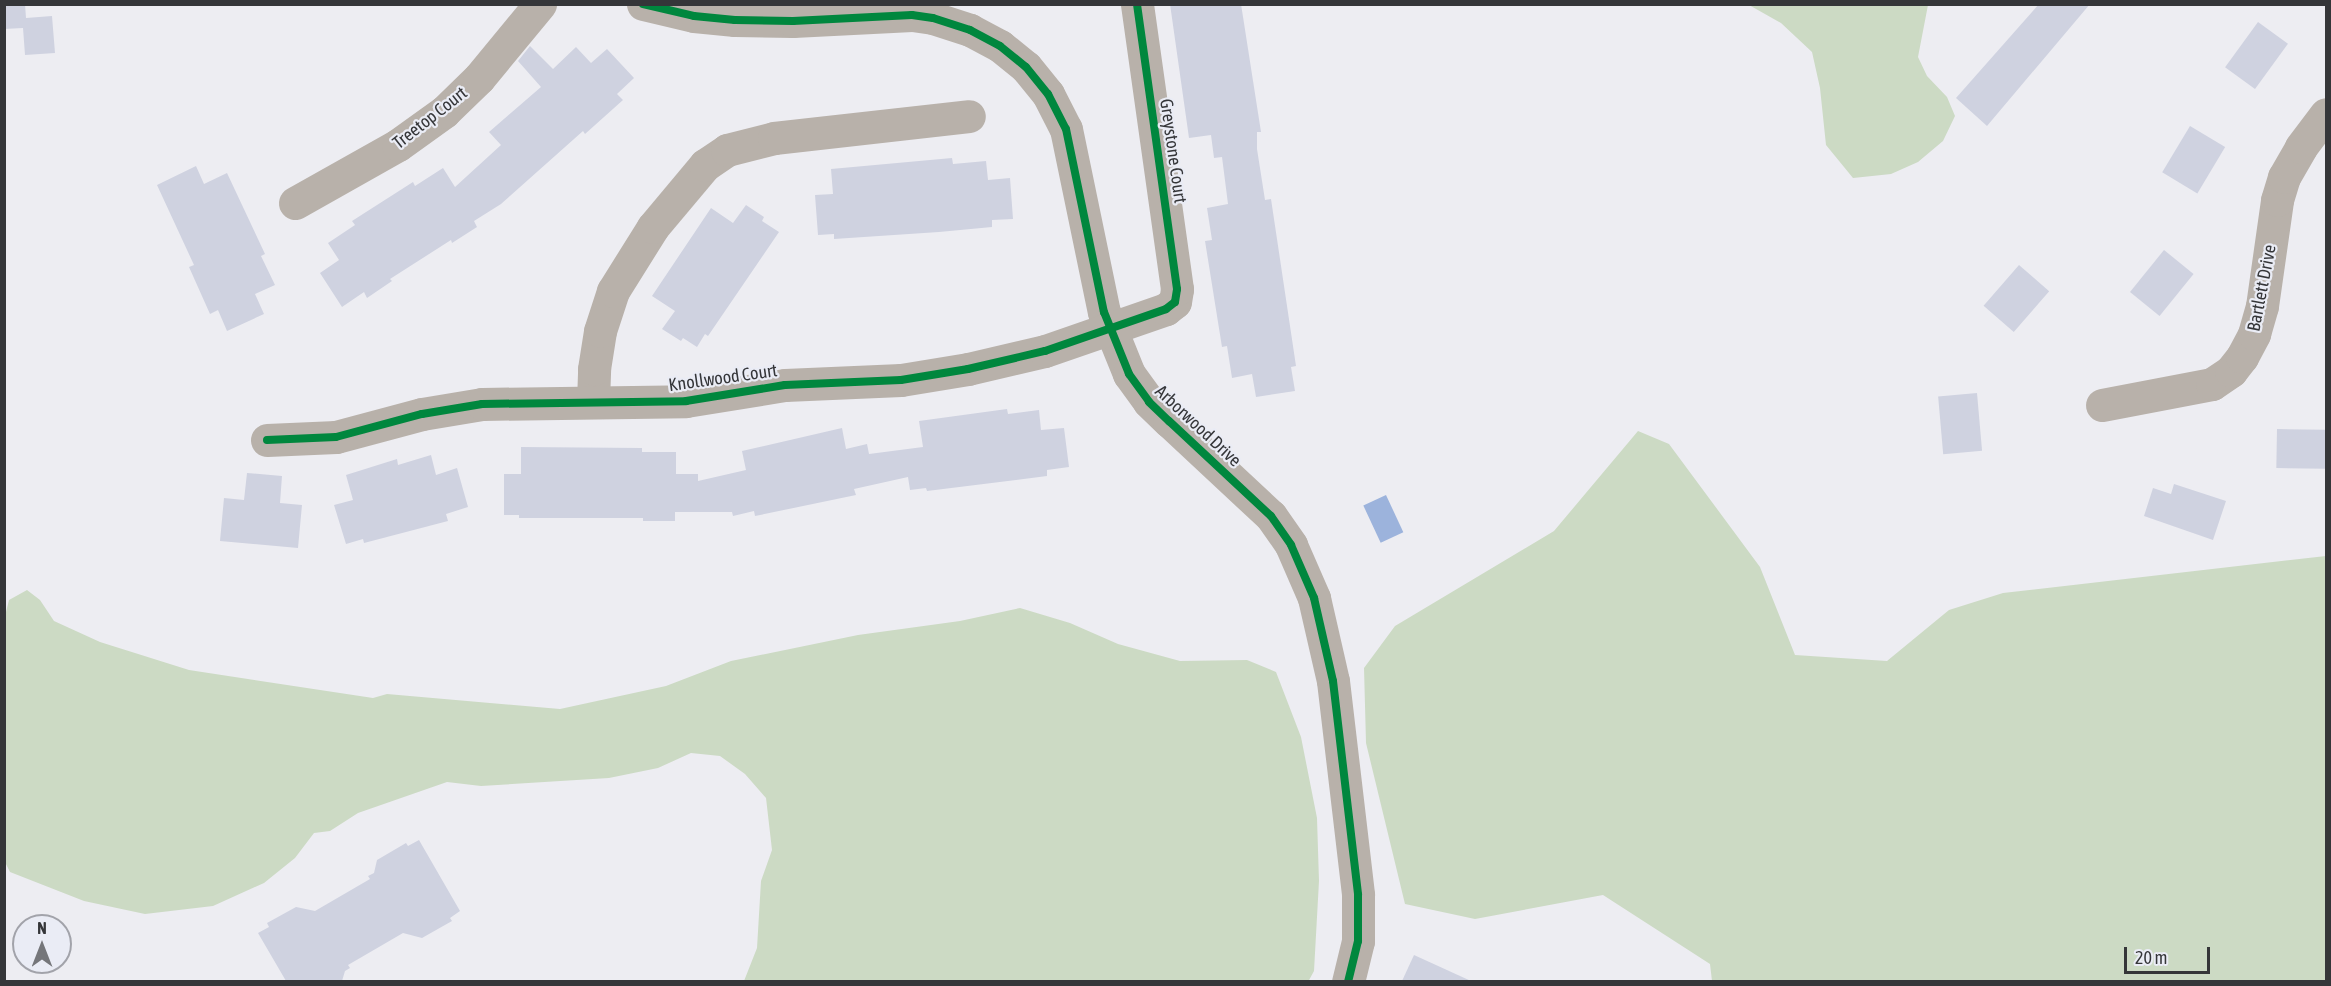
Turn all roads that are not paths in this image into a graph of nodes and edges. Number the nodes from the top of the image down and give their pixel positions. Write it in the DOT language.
graph roads {
  1 [pos="540,4"];
  2 [pos="644,4"];
  3 [pos="1137,4"];
  4 [pos="2326,114"];
  5 [pos="969,116"];
  6 [pos="295,203"];
  7 [pos="1175,302"];
  8 [pos="1109,329"];
  9 [pos="593,402"];
  10 [pos="2102,405"];
  11 [pos="267,440"];
  12 [pos="1348,981"];
  1 -- 6 [label="street, Treetop Court"];
  2 -- 8 [label="street, Arborwood Drive"];
  3 -- 7 [label="street, Greystone Court"];
  4 -- 10 [label="street, Bartlett Drive"];
  5 -- 9 [label="street"];
  7 -- 8 [label="street, Knollwood Court"];
  8 -- 9 [label="street, Knollwood Court"];
  8 -- 12 [label="street, Arborwood Drive"];
  9 -- 11 [label="street, Knollwood Court"];
}
